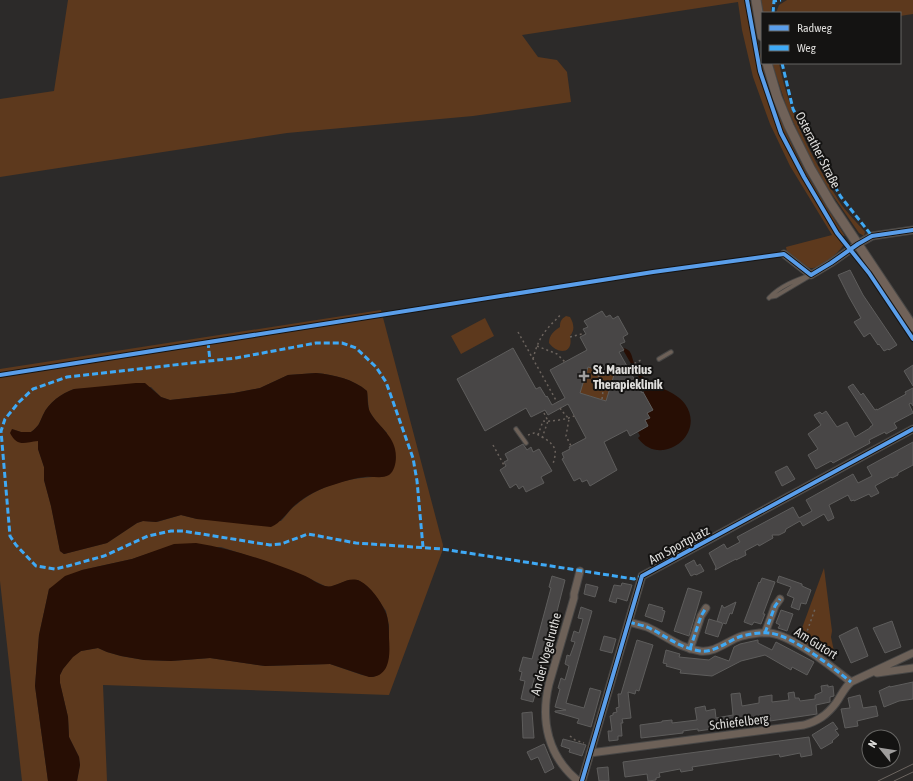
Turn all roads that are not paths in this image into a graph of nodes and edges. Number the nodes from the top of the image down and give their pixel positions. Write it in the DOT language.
graph roads {
  1 [pos="756,0"];
  2 [pos="761,30"];
  3 [pos="767,64"];
  4 [pos="913,230"];
  5 [pos="858,244"];
  6 [pos="784,254"];
  7 [pos="811,275"];
  8 [pos="913,327"];
  9 [pos="671,352"];
  10 [pos="659,359"];
  11 [pos="516,429"];
  12 [pos="913,429"];
  13 [pos="526,442"];
  14 [pos="580,571"];
  15 [pos="780,598"];
  16 [pos="706,608"];
  17 [pos="629,622"];
  18 [pos="765,633"];
  19 [pos="690,649"];
  20 [pos="913,653"];
  21 [pos="913,668"];
  22 [pos="871,674"];
  23 [pos="851,682"];
  24 [pos="590,753"];
  25 [pos="578,781"];
  26 [pos="582,781"];
  1 -- 2 [label="main road"];
  3 -- 5 [label="main road, Osterather Straße"];
  4 -- 5 [label="street"];
  5 -- 7 [label="street"];
  5 -- 8 [label="main road, Osterather Straße"];
  6 -- 7 [label="street"];
  7 -- 7 [label="lane"];
  9 -- 10 [label="lane"];
  11 -- 13 [label="lane"];
  12 -- 17 [label="street, Am Sportplatz"];
  14 -- 25 [label="street, An der Vogelruthe"];
  15 -- 18 [label="street"];
  16 -- 19 [label="street"];
  17 -- 19 [label="street, Am Gutort"];
  17 -- 24 [label="street, Am Sportplatz"];
  18 -- 19 [label="street, Am Gutort"];
  18 -- 23 [label="street, Am Gutort"];
  20 -- 22 [label="street"];
  21 -- 22 [label="street"];
  22 -- 23 [label="street"];
  23 -- 24 [label="street, Schiefelberg"];
  24 -- 26 [label="street, Am Sportplatz"];
}
